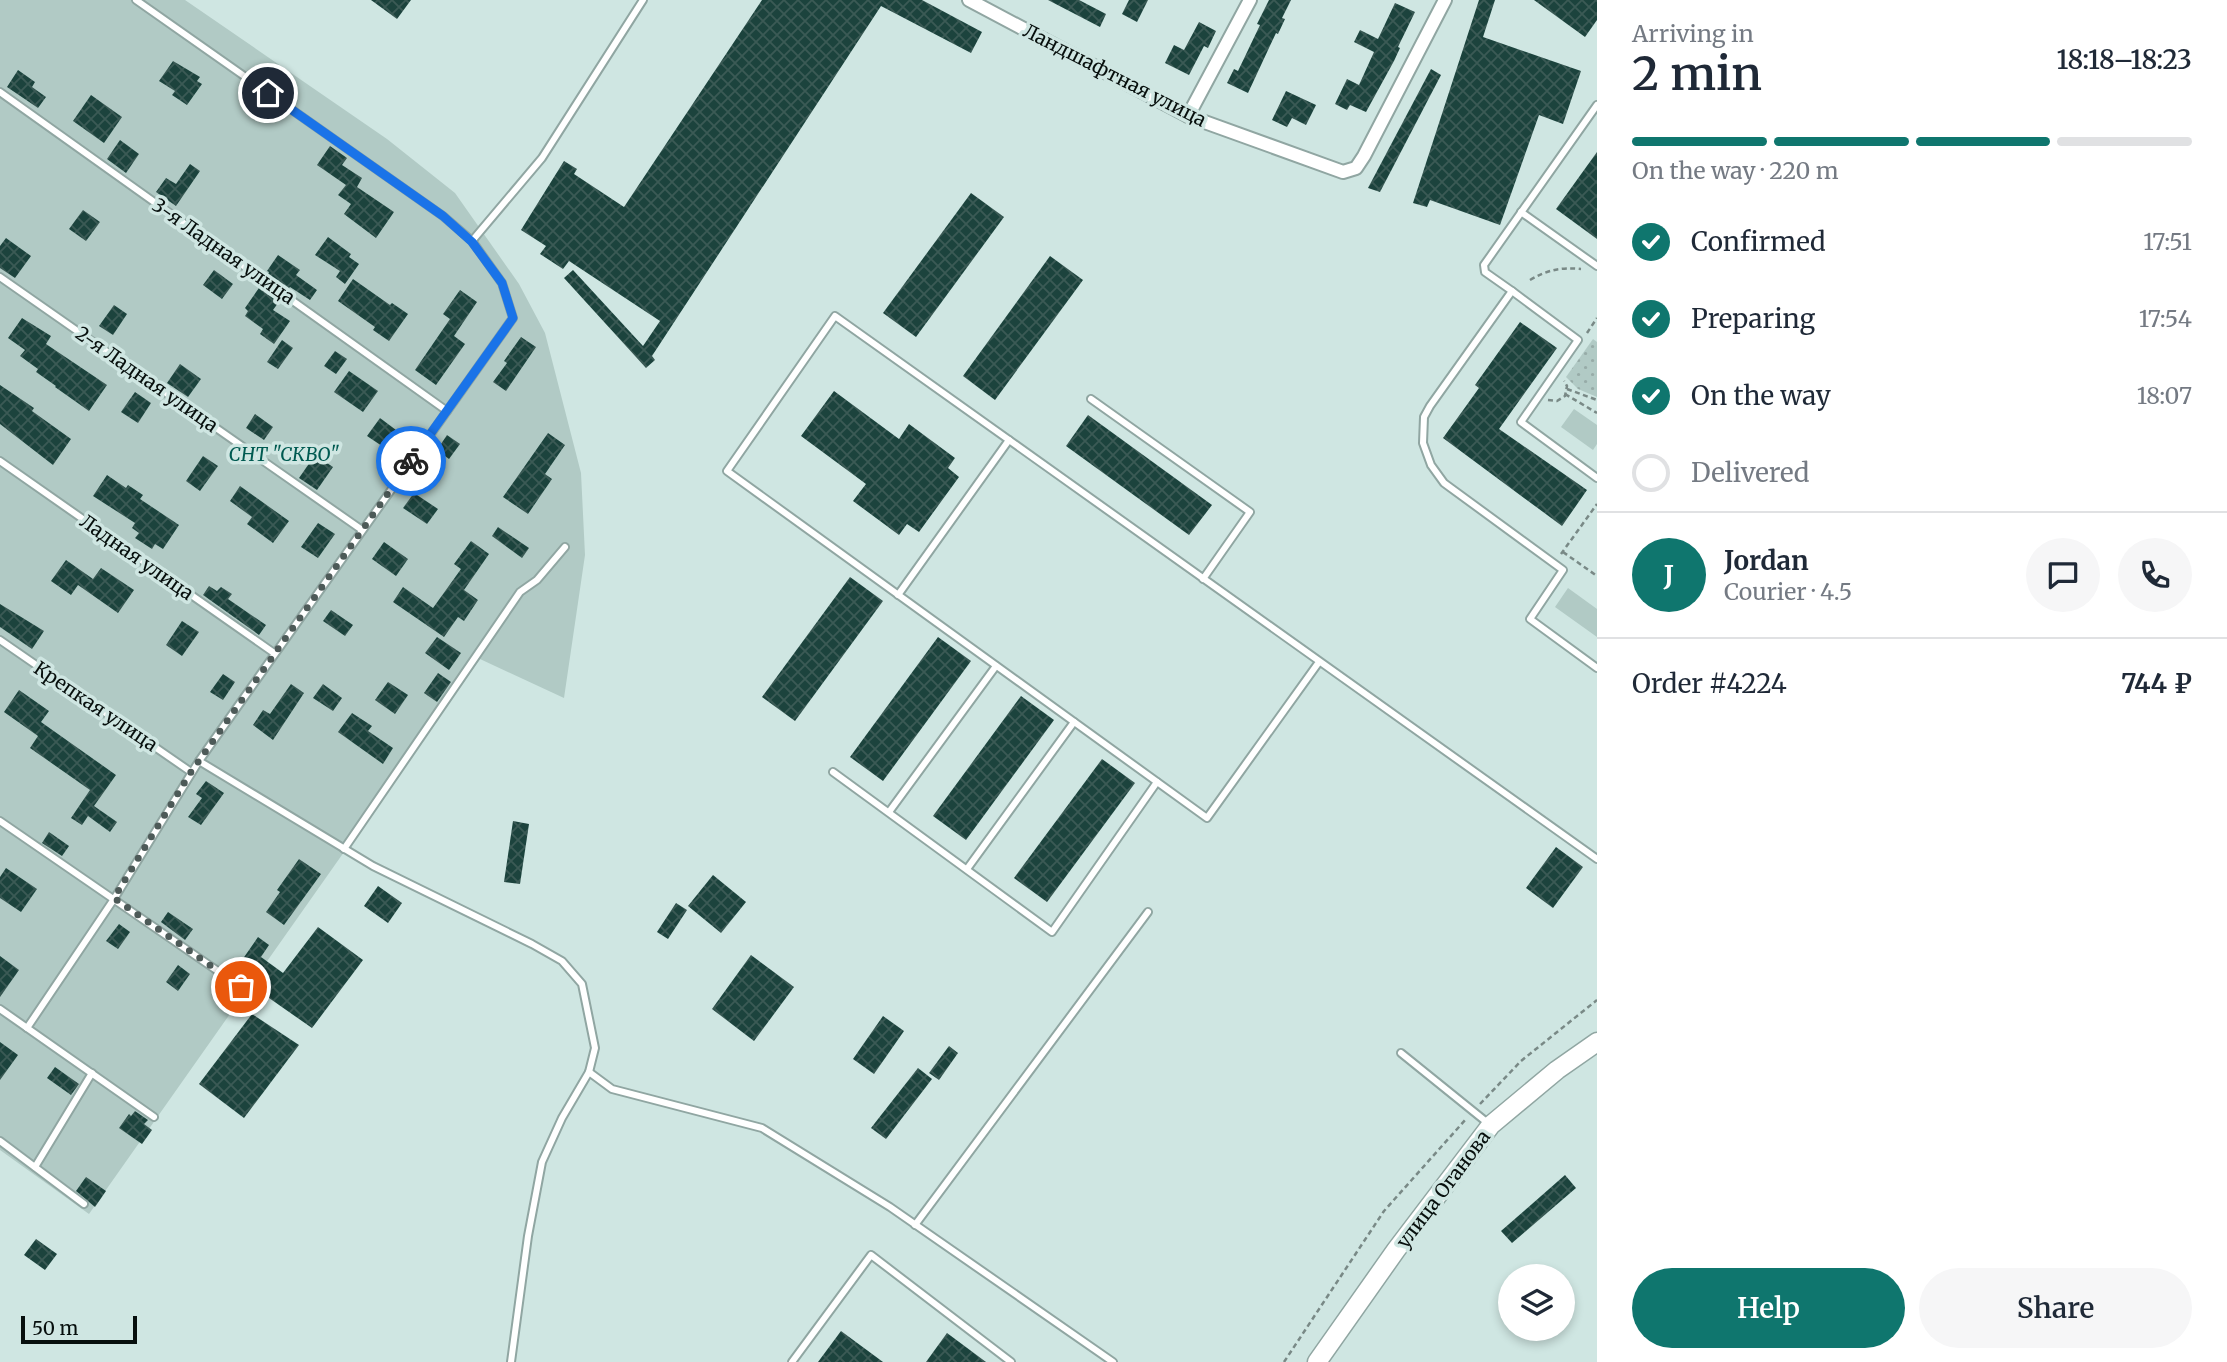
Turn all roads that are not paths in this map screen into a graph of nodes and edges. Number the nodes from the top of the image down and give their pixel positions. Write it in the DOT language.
graph roads {
  1 [pos="136,0"];
  2 [pos="643,0"];
  3 [pos="969,0"];
  4 [pos="1250,0"];
  5 [pos="1446,0"];
  6 [pos="0,92"];
  7 [pos="1597,105"];
  8 [pos="1188,116"];
  9 [pos="1521,212"];
  10 [pos="472,242"];
  11 [pos="1597,266"];
  12 [pos="0,276"];
  13 [pos="1512,291"];
  14 [pos="1091,399"];
  15 [pos="447,411"];
  16 [pos="1009,440"];
  17 [pos="0,461"];
  18 [pos="1597,478"];
  19 [pos="362,530"];
  20 [pos="565,547"];
  21 [pos="1203,579"];
  22 [pos="898,594"];
  23 [pos="0,640"];
  24 [pos="274,653"];
  25 [pos="1319,662"];
  26 [pos="996,666"];
  27 [pos="1597,667"];
  28 [pos="1074,722"];
  29 [pos="199,761"];
  30 [pos="191,772"];
  31 [pos="833,772"];
  32 [pos="1157,782"];
  33 [pos="889,812"];
  34 [pos="0,821"];
  35 [pos="344,849"];
  36 [pos="1597,859"];
  37 [pos="967,869"];
  38 [pos="114,898"];
  39 [pos="1148,912"];
  40 [pos="241,987"];
  41 [pos="0,1009"];
  42 [pos="27,1027"];
  43 [pos="1597,1042"];
  44 [pos="1401,1053"];
  45 [pos="589,1072"];
  46 [pos="92,1073"];
  47 [pos="154,1116"];
  48 [pos="1491,1125"];
  49 [pos="0,1141"];
  50 [pos="35,1167"];
  51 [pos="84,1204"];
  52 [pos="915,1225"];
  53 [pos="511,1362"];
  54 [pos="792,1362"];
  55 [pos="1011,1362"];
  56 [pos="1113,1362"];
  57 [pos="1317,1362"];
  1 -- 10 [label="lane"];
  2 -- 10 [label="lane"];
  3 -- 8 [label="street, Ландшафтная улица"];
  4 -- 8 [label="street"];
  5 -- 8 [label="street, Ландшафтная улица"];
  6 -- 15 [label="lane, 3-я Ладная улица"];
  7 -- 9 [label="lane"];
  9 -- 11 [label="lane"];
  9 -- 13 [label="lane"];
  10 -- 15 [label="lane"];
  12 -- 19 [label="lane, 2-я Ладная улица"];
  13 -- 18 [label="lane"];
  13 -- 27 [label="lane"];
  14 -- 21 [label="lane"];
  15 -- 19 [label="lane"];
  16 -- 21 [label="lane"];
  16 -- 22 [label="lane"];
  16 -- 22 [label="lane"];
  17 -- 24 [label="lane, Ладная улица"];
  19 -- 24 [label="lane"];
  20 -- 35 [label="lane"];
  21 -- 25 [label="lane"];
  22 -- 26 [label="lane"];
  23 -- 30 [label="lane, Крепкая улица"];
  24 -- 29 [label="lane"];
  25 -- 32 [label="lane"];
  25 -- 36 [label="lane"];
  26 -- 28 [label="lane"];
  26 -- 33 [label="lane"];
  28 -- 32 [label="lane"];
  28 -- 37 [label="lane"];
  29 -- 30 [label="lane"];
  29 -- 35 [label="lane"];
  30 -- 38 [label="lane"];
  31 -- 33 [label="lane"];
  32 -- 37 [label="lane"];
  33 -- 37 [label="lane"];
  34 -- 38 [label="lane"];
  35 -- 45 [label="lane"];
  38 -- 40 [label="lane"];
  38 -- 42 [label="lane"];
  39 -- 52 [label="lane"];
  41 -- 42 [label="lane"];
  42 -- 46 [label="lane"];
  43 -- 48 [label="main road, улица Оганова"];
  44 -- 48 [label="lane"];
  45 -- 52 [label="lane"];
  45 -- 53 [label="lane"];
  46 -- 47 [label="lane"];
  46 -- 50 [label="lane"];
  48 -- 57 [label="main road, улица Оганова"];
  49 -- 50 [label="lane"];
  50 -- 51 [label="lane"];
  52 -- 56 [label="lane"];
  54 -- 55 [label="lane"];
}
